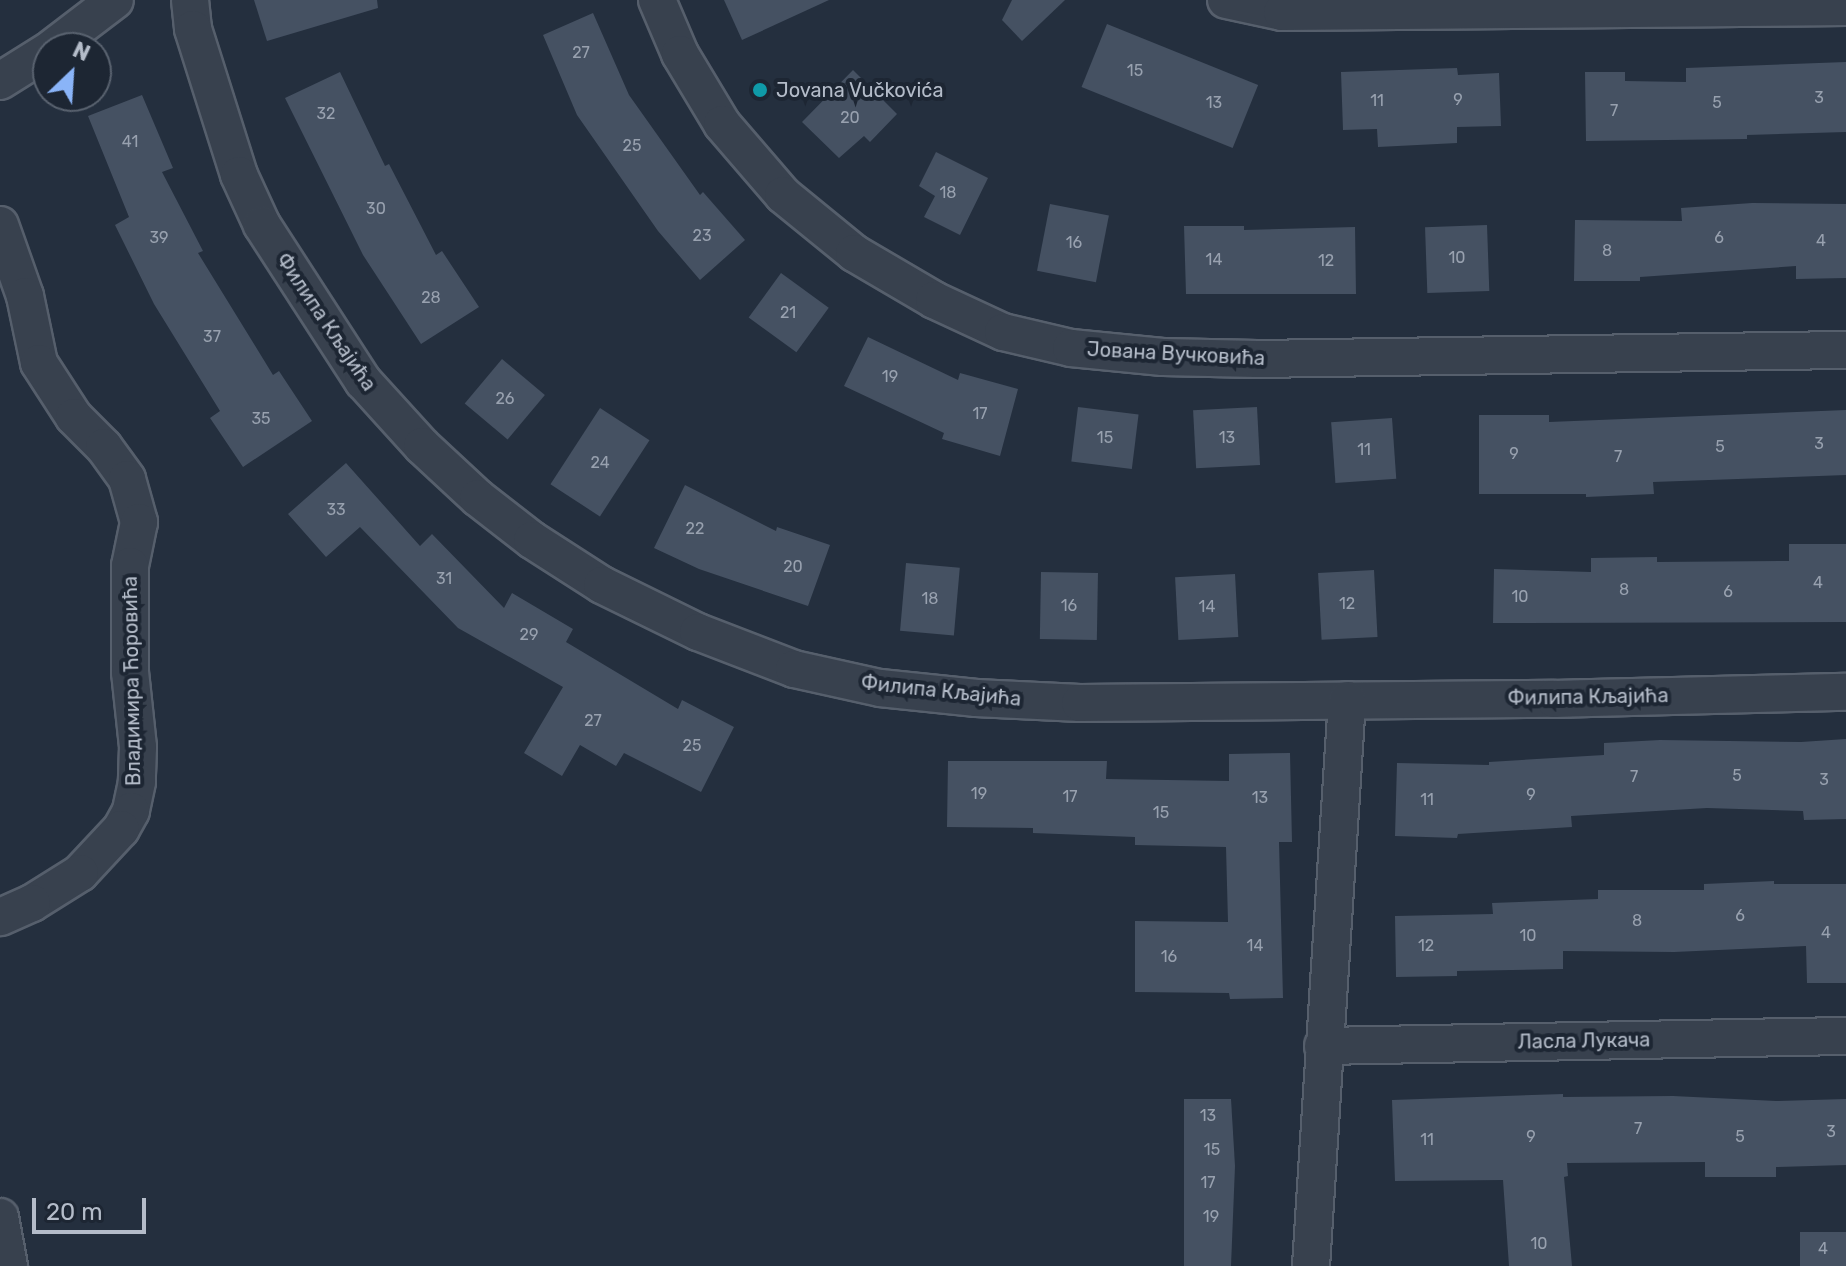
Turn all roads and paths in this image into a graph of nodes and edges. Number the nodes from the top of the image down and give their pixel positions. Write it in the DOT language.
graph roads {
  1 [pos="115,0"];
  2 [pos="190,0"];
  3 [pos="657,0"];
  4 [pos="1226,0"];
  5 [pos="1846,7"];
  6 [pos="73,32"];
  7 [pos="32,61"];
  8 [pos="0,81"];
  9 [pos="0,225"];
  10 [pos="1846,350"];
  11 [pos="1846,692"];
  12 [pos="1347,700"];
  13 [pos="0,917"];
  14 [pos="1846,1036"];
  15 [pos="1323,1046"];
  16 [pos="0,1217"];
  17 [pos="9,1266"];
  18 [pos="1311,1266"];
  1 -- 6 [label="street"];
  2 -- 12 [label="street, Филипа Кљајића"];
  3 -- 10 [label="street, Јована Вучковића"];
  4 -- 5 [label="street"];
  7 -- 8 [label="street"];
  9 -- 13 [label="street, Владимира Ћоровића"];
  11 -- 12 [label="street, Филипа Кљајића"];
  12 -- 15 [label="street"];
  14 -- 15 [label="street, Ласла Лукача"];
  15 -- 18 [label="street"];
  16 -- 17 [label="street"];
}
